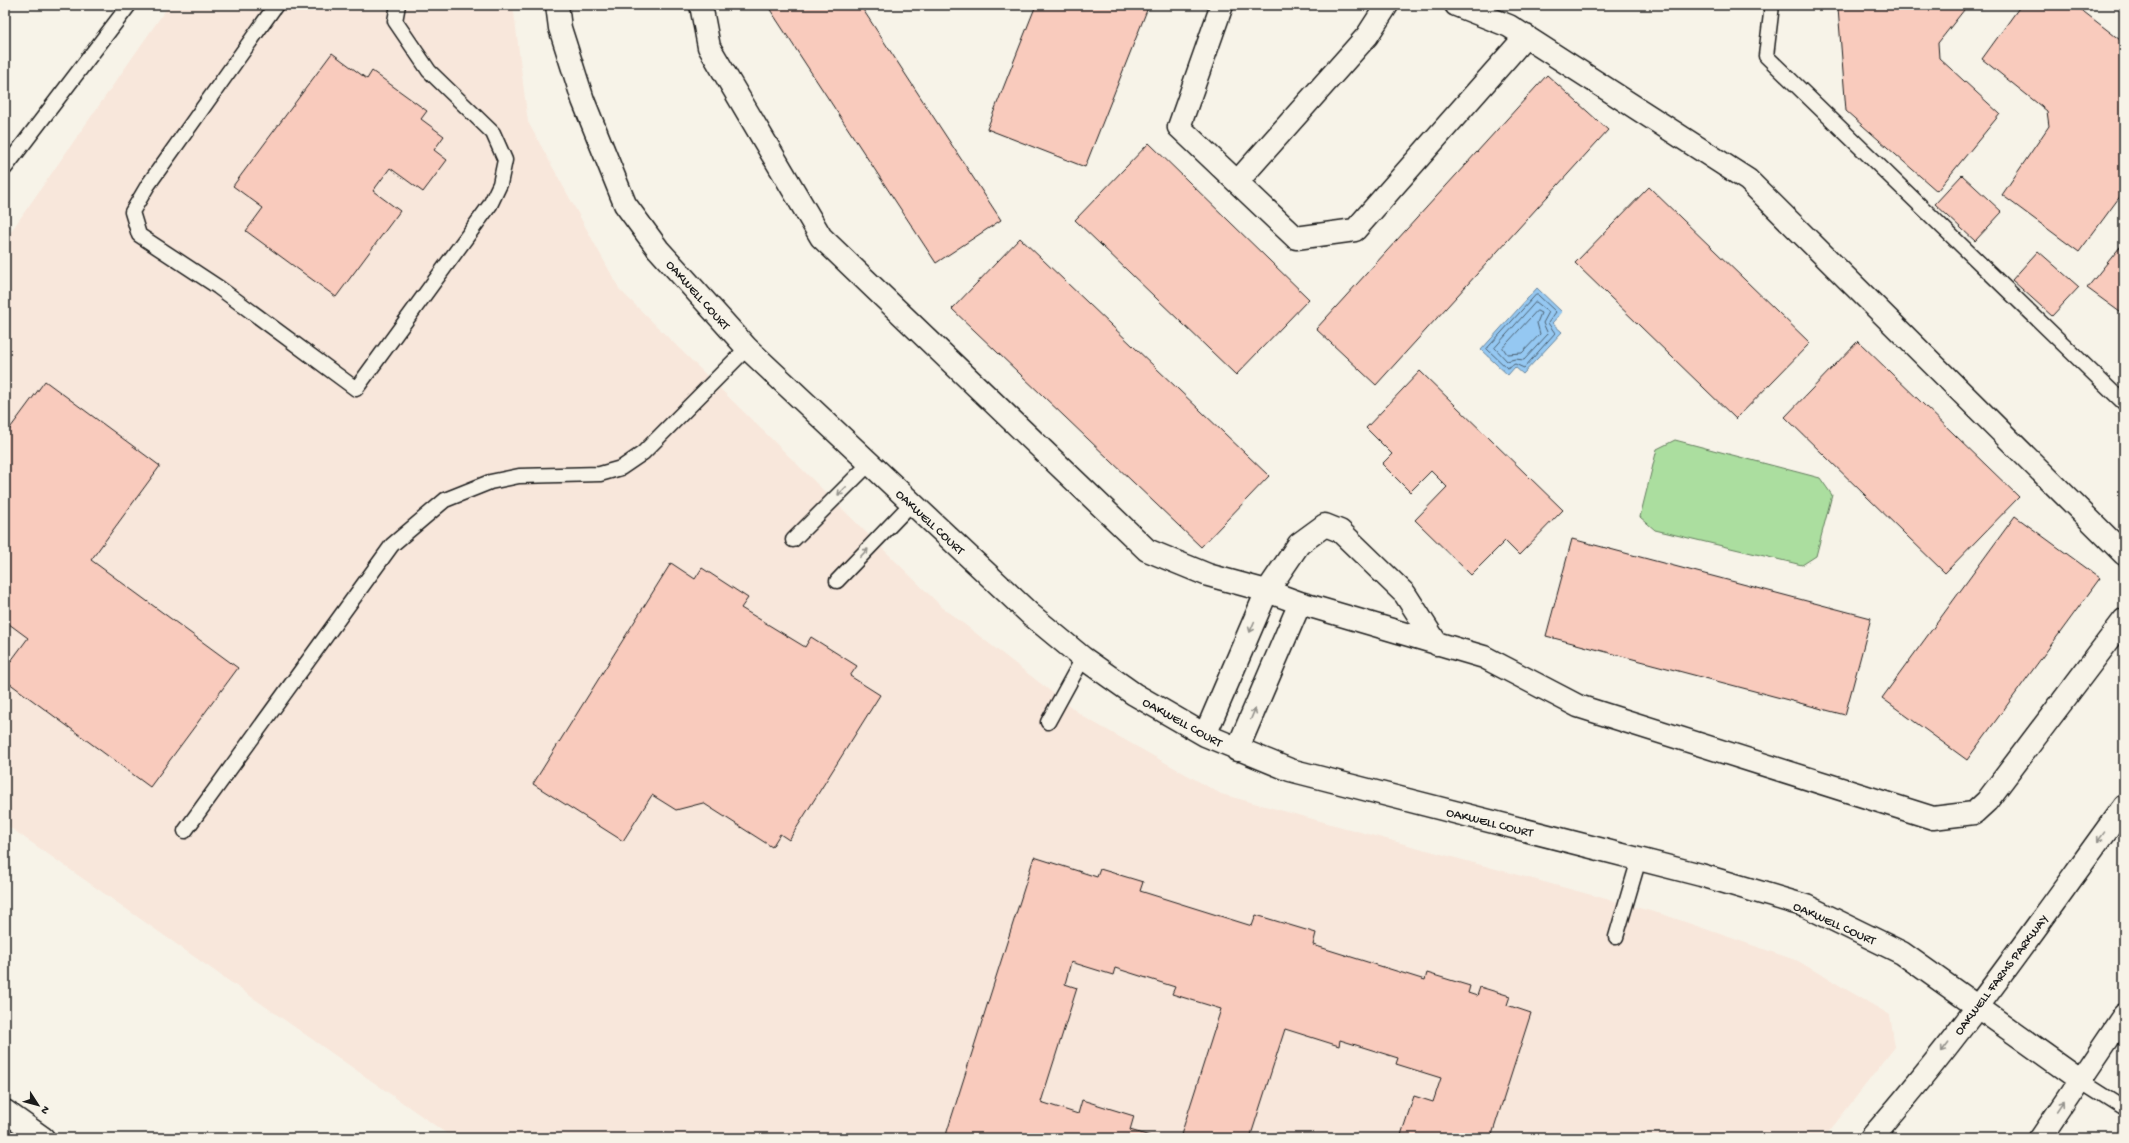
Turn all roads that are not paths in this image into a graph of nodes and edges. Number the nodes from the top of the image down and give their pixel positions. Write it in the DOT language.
graph roads {
  1 [pos="129,5"];
  2 [pos="276,5"];
  3 [pos="398,5"];
  4 [pos="557,5"];
  5 [pos="700,5"];
  6 [pos="1222,5"];
  7 [pos="1387,5"];
  8 [pos="1456,5"];
  9 [pos="1772,5"];
  10 [pos="1526,36"];
  11 [pos="5,168"];
  12 [pos="1237,182"];
  13 [pos="747,348"];
  14 [pos="2124,404"];
  15 [pos="870,463"];
  16 [pos="912,503"];
  17 [pos="793,540"];
  18 [pos="2124,554"];
  19 [pos="836,581"];
  20 [pos="1267,591"];
  21 [pos="1300,603"];
  22 [pos="2124,620"];
  23 [pos="1437,644"];
  24 [pos="1083,658"];
  25 [pos="1048,722"];
  26 [pos="1205,735"];
  27 [pos="1237,750"];
  28 [pos="2124,806"];
  29 [pos="185,831"];
  30 [pos="1639,859"];
  31 [pos="1616,937"];
  32 [pos="1977,1005"];
  33 [pos="2124,1015"];
  34 [pos="2080,1080"];
  35 [pos="2124,1108"];
  36 [pos="5,1111"];
  37 [pos="43,1138"];
  38 [pos="1871,1138"];
  39 [pos="2041,1138"];
  1 -- 11 [label="lane"];
  2 -- 3 [label="lane"];
  4 -- 13 [label="street, OAKWELL COURT"];
  5 -- 20 [label="street"];
  6 -- 12 [label="street"];
  7 -- 12 [label="street"];
  8 -- 10 [label="street"];
  9 -- 14 [label="lane"];
  10 -- 12 [label="street"];
  10 -- 18 [label="street"];
  13 -- 15 [label="street, OAKWELL COURT"];
  13 -- 29 [label="lane"];
  15 -- 16 [label="street, OAKWELL COURT"];
  15 -- 17 [label="lane, one-way"];
  19 -- 16 [label="lane, one-way"];
  16 -- 24 [label="street, OAKWELL COURT"];
  20 -- 21 [label="street"];
  20 -- 23 [label="street"];
  20 -- 26 [label="street, one-way"];
  21 -- 23 [label="street"];
  27 -- 21 [label="street, one-way"];
  22 -- 23 [label="street"];
  24 -- 25 [label="lane"];
  24 -- 26 [label="street, OAKWELL COURT"];
  26 -- 27 [label="street, OAKWELL COURT"];
  27 -- 30 [label="street, OAKWELL COURT"];
  28 -- 32 [label="street, OAKWELL FARMS PARKWAY, one-way"];
  30 -- 31 [label="lane"];
  30 -- 32 [label="street, OAKWELL COURT"];
  32 -- 34 [label="street, OAKWELL COURT"];
  32 -- 38 [label="street, OAKWELL FARMS PARKWAY, one-way"];
  33 -- 34 [label="street"];
  34 -- 35 [label="lane"];
  39 -- 34 [label="street, one-way"];
  36 -- 37 [label="street"];
}
